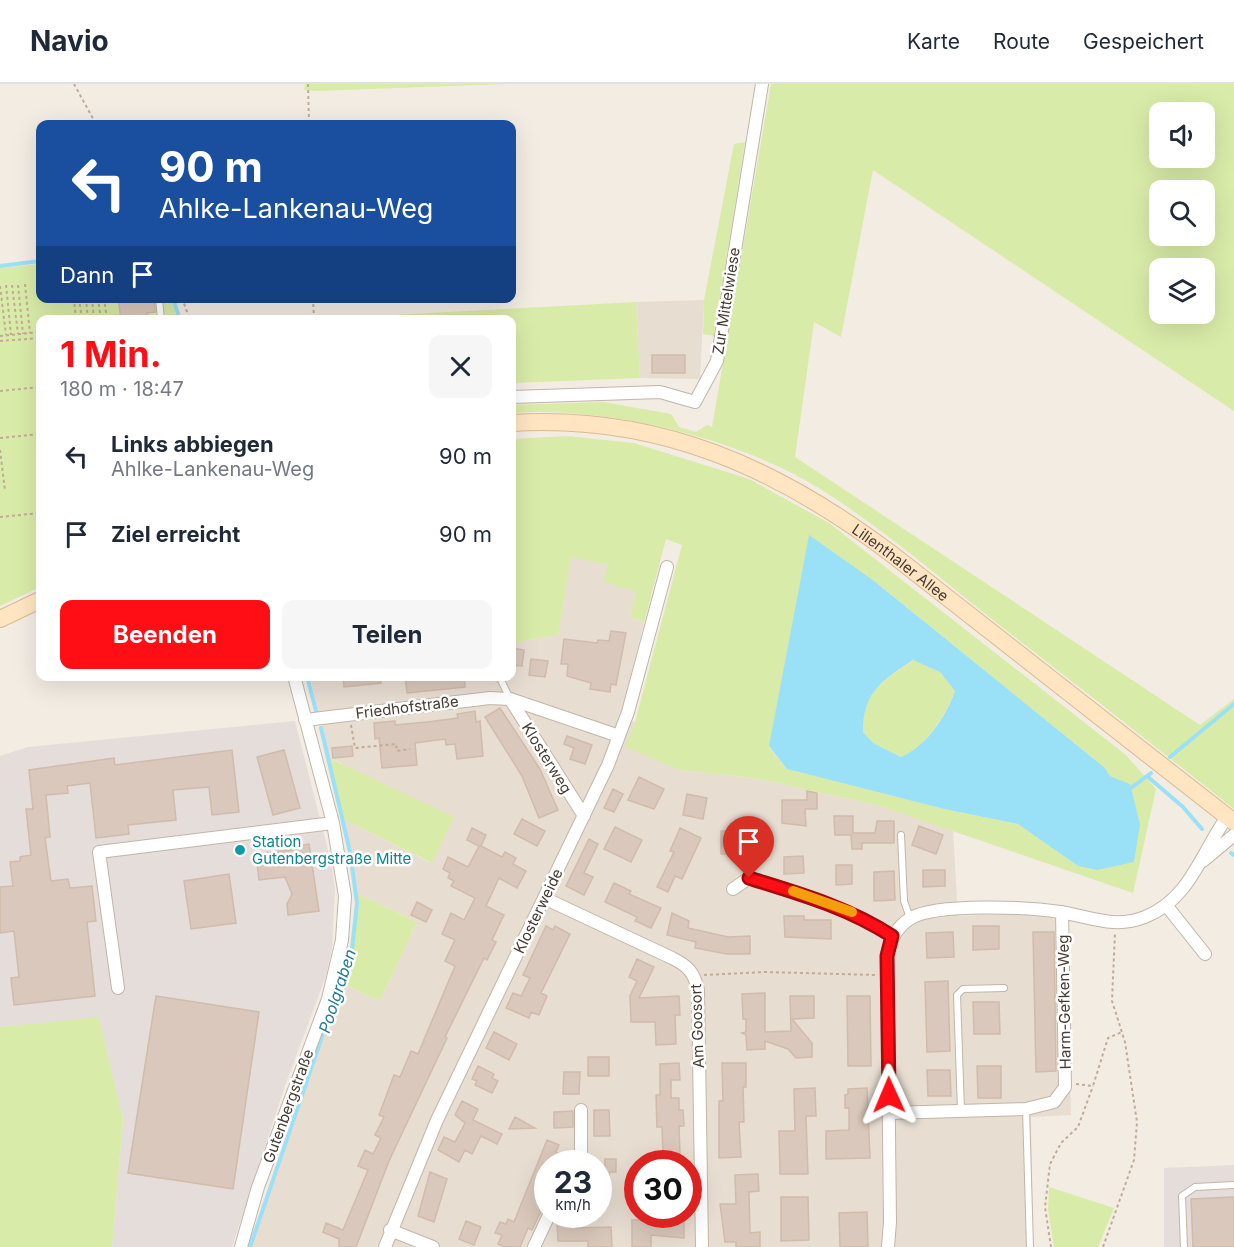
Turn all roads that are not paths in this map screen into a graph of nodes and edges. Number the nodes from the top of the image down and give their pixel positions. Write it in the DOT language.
graph roads {
  1 [pos="762,84"];
  2 [pos="516,397"];
  3 [pos="516,423"];
  4 [pos="667,567"];
  5 [pos="36,602"];
  6 [pos="0,619"];
  7 [pos="295,681"];
  8 [pos="501,681"];
  9 [pos="510,699"];
  10 [pos="305,720"];
  11 [pos="619,736"];
  12 [pos="584,816"];
  13 [pos="1231,820"];
  14 [pos="333,824"];
  15 [pos="901,835"];
  16 [pos="1234,835"];
  17 [pos="1203,861"];
  18 [pos="733,889"];
  19 [pos="544,898"];
  20 [pos="1166,905"];
  21 [pos="1062,912"];
  22 [pos="910,919"];
  23 [pos="892,936"];
  24 [pos="1205,954"];
  25 [pos="118,988"];
  26 [pos="1004,988"];
  27 [pos="1026,1109"];
  28 [pos="582,1110"];
  29 [pos="961,1112"];
  30 [pos="890,1113"];
  31 [pos="581,1150"];
  32 [pos="1234,1185"];
  33 [pos="543,1228"];
  34 [pos="390,1230"];
  35 [pos="241,1247"];
  36 [pos="385,1247"];
  37 [pos="433,1247"];
  38 [pos="534,1247"];
  39 [pos="702,1247"];
  40 [pos="888,1247"];
  41 [pos="1030,1247"];
  42 [pos="1184,1247"];
  1 -- 2 [label="street, Zur Mittelwiese"];
  3 -- 13 [label="main road, Lilienthaler Allee"];
  4 -- 11 [label="street, Klosterweide"];
  5 -- 6 [label="main road"];
  7 -- 10 [label="street, Gutenbergstraße"];
  8 -- 9 [label="lane"];
  9 -- 10 [label="street, Friedhofstraße"];
  9 -- 11 [label="street, Friedhofstraße"];
  9 -- 12 [label="street, Klosterweg"];
  10 -- 14 [label="street, Gutenbergstraße"];
  11 -- 12 [label="street, Klosterweide"];
  12 -- 19 [label="street, Klosterweide"];
  13 -- 17 [label="street"];
  14 -- 25 [label="street"];
  14 -- 35 [label="street, Gutenbergstraße"];
  15 -- 22 [label="lane"];
  16 -- 17 [label="street"];
  17 -- 20 [label="street"];
  18 -- 23 [label="street"];
  19 -- 34 [label="street, Klosterweide"];
  19 -- 39 [label="street, Am Goosort"];
  20 -- 21 [label="street"];
  20 -- 24 [label="street"];
  21 -- 22 [label="street"];
  21 -- 27 [label="street, Harm-Gefken-Weg"];
  22 -- 23 [label="street"];
  23 -- 30 [label="street"];
  26 -- 29 [label="lane"];
  27 -- 29 [label="street, Harm-Gefken-Weg"];
  27 -- 41 [label="lane"];
  28 -- 31 [label="street"];
  29 -- 30 [label="street, Harm-Gefken-Weg"];
  30 -- 40 [label="street"];
  32 -- 42 [label="lane"];
  33 -- 38 [label="street"];
  34 -- 36 [label="street, Klosterweide"];
  34 -- 37 [label="street"];
}
